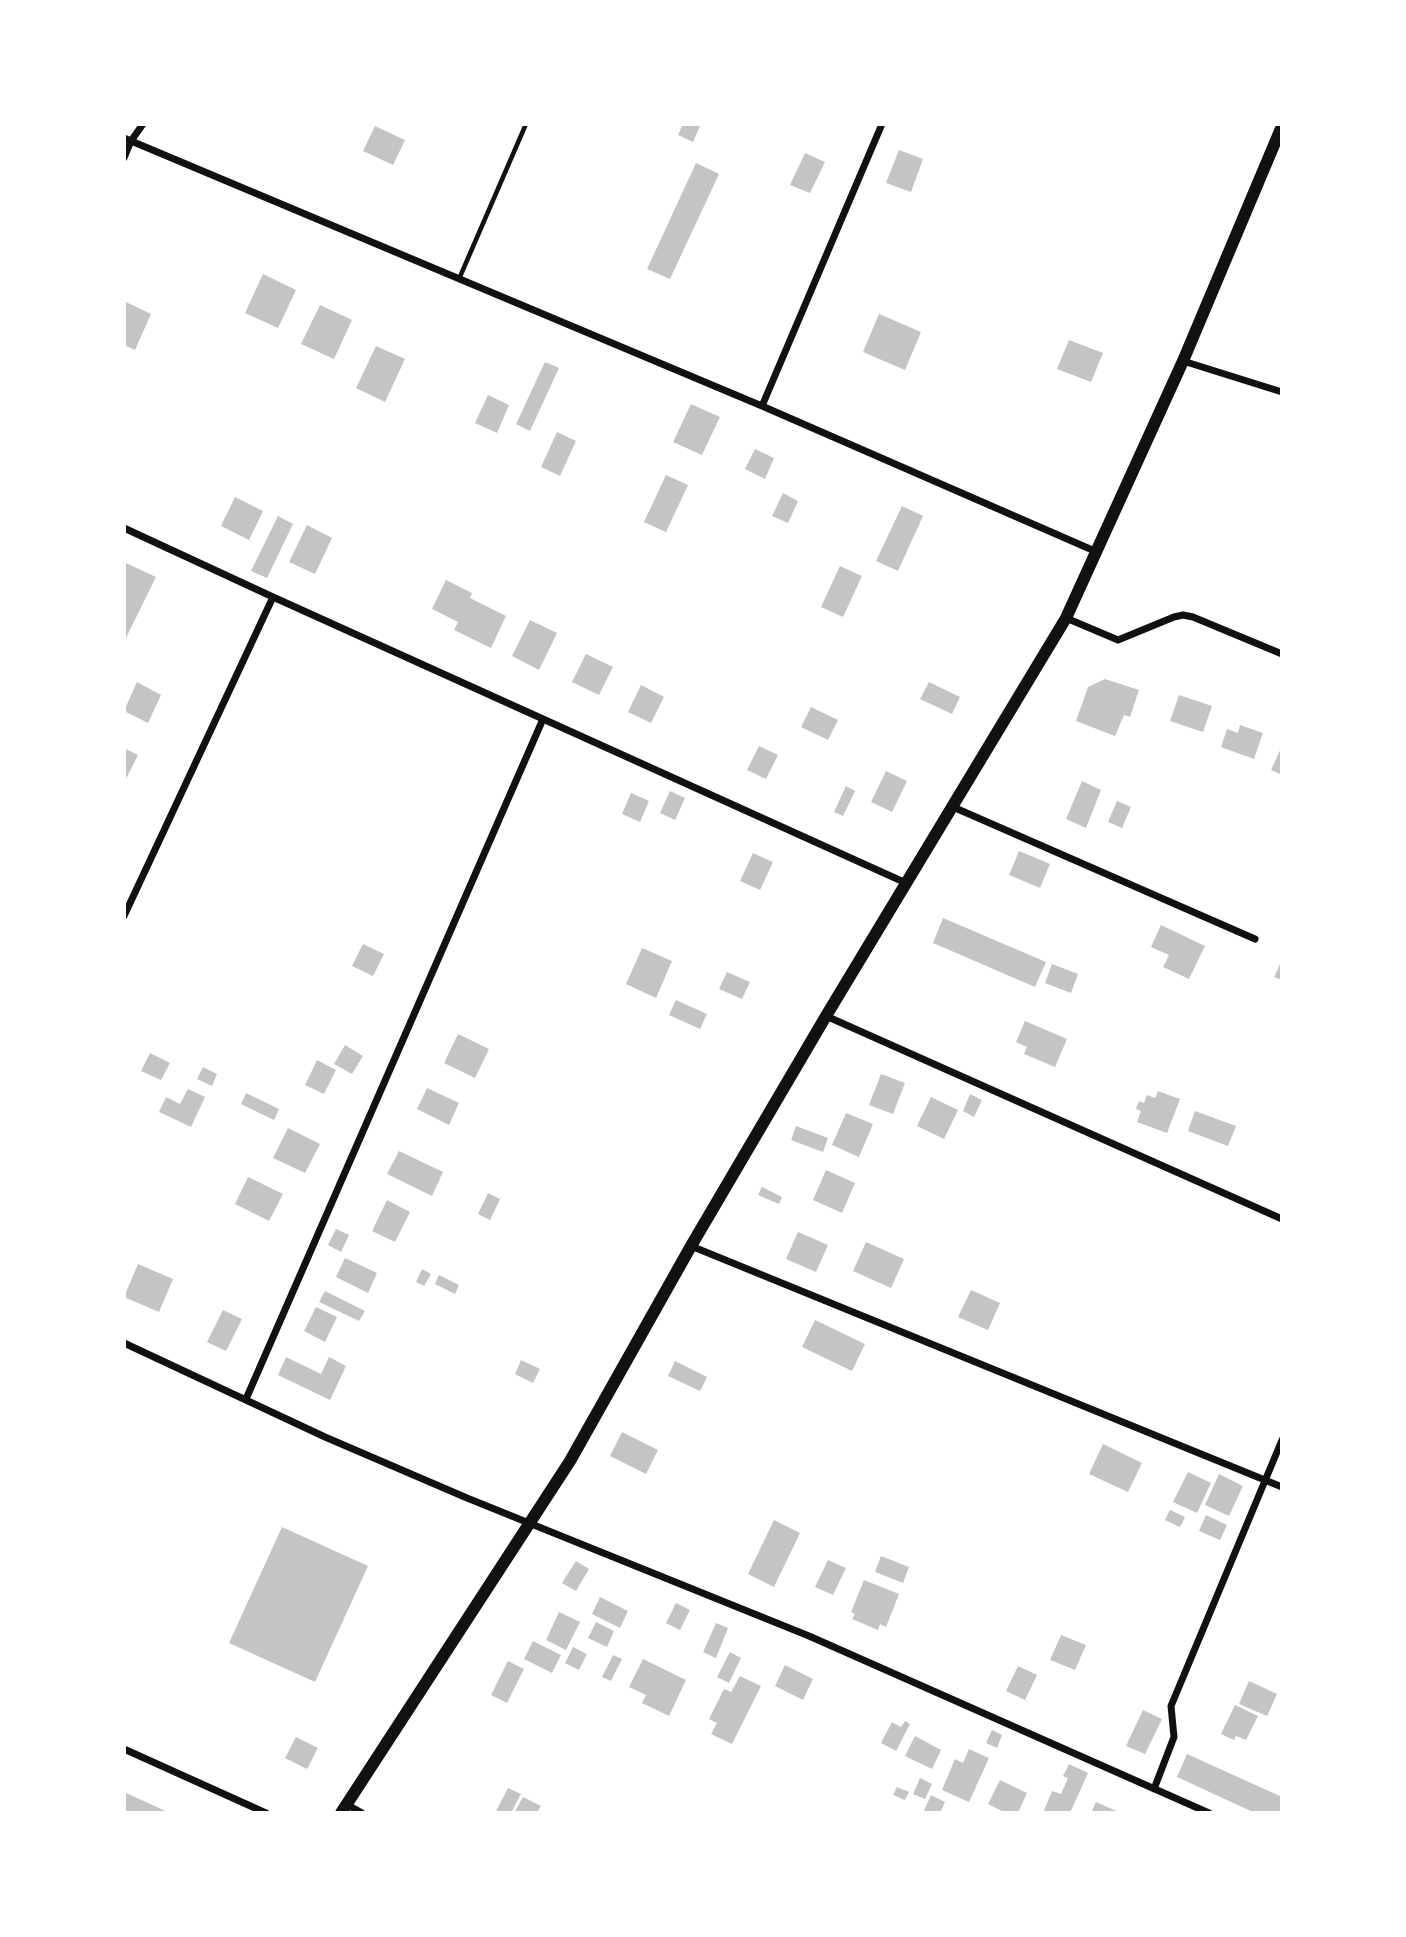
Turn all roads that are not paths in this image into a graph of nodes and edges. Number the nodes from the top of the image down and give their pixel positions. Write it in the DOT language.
graph roads {
  1 [pos="143,124"];
  2 [pos="526,124"];
  3 [pos="882,124"];
  4 [pos="1282,126"];
  5 [pos="128,140"];
  6 [pos="124,158"];
  7 [pos="459,279"];
  8 [pos="1183,361"];
  9 [pos="1282,392"];
  10 [pos="762,406"];
  11 [pos="124,528"];
  12 [pos="1097,552"];
  13 [pos="273,597"];
  14 [pos="1066,618"];
  15 [pos="1282,654"];
  16 [pos="543,719"];
  17 [pos="953,807"];
  18 [pos="907,883"];
  19 [pos="124,916"];
  20 [pos="1255,939"];
  21 [pos="826,1016"];
  22 [pos="1282,1219"];
  23 [pos="691,1246"];
  24 [pos="124,1343"];
  25 [pos="246,1399"];
  26 [pos="1282,1440"];
  27 [pos="1264,1480"];
  28 [pos="1282,1488"];
  29 [pos="530,1523"];
  30 [pos="124,1749"];
  31 [pos="1154,1789"];
  32 [pos="344,1809"];
  33 [pos="255,1811"];
  34 [pos="266,1813"];
  35 [pos="362,1813"];
  36 [pos="1209,1813"];
  1 -- 5 [label="street"];
  2 -- 7 [label="lane"];
  3 -- 10 [label="street"];
  4 -- 8 [label="street"];
  5 -- 6 [label="street"];
  5 -- 7 [label="street"];
  7 -- 10 [label="street"];
  8 -- 9 [label="street"];
  8 -- 12 [label="street"];
  10 -- 12 [label="street"];
  11 -- 13 [label="street"];
  12 -- 14 [label="street"];
  13 -- 16 [label="street"];
  13 -- 19 [label="street"];
  14 -- 15 [label="street"];
  14 -- 17 [label="street"];
  16 -- 18 [label="street"];
  16 -- 25 [label="street"];
  17 -- 18 [label="street"];
  17 -- 20 [label="street"];
  18 -- 21 [label="street"];
  21 -- 22 [label="street"];
  21 -- 23 [label="street"];
  23 -- 27 [label="street"];
  23 -- 29 [label="street"];
  24 -- 25 [label="street"];
  25 -- 29 [label="street"];
  26 -- 27 [label="street"];
  27 -- 28 [label="street"];
  27 -- 31 [label="street"];
  29 -- 31 [label="street"];
  29 -- 32 [label="street"];
  30 -- 33 [label="street"];
  31 -- 36 [label="street"];
  32 -- 35 [label="street"];
  33 -- 34 [label="street"];
}
